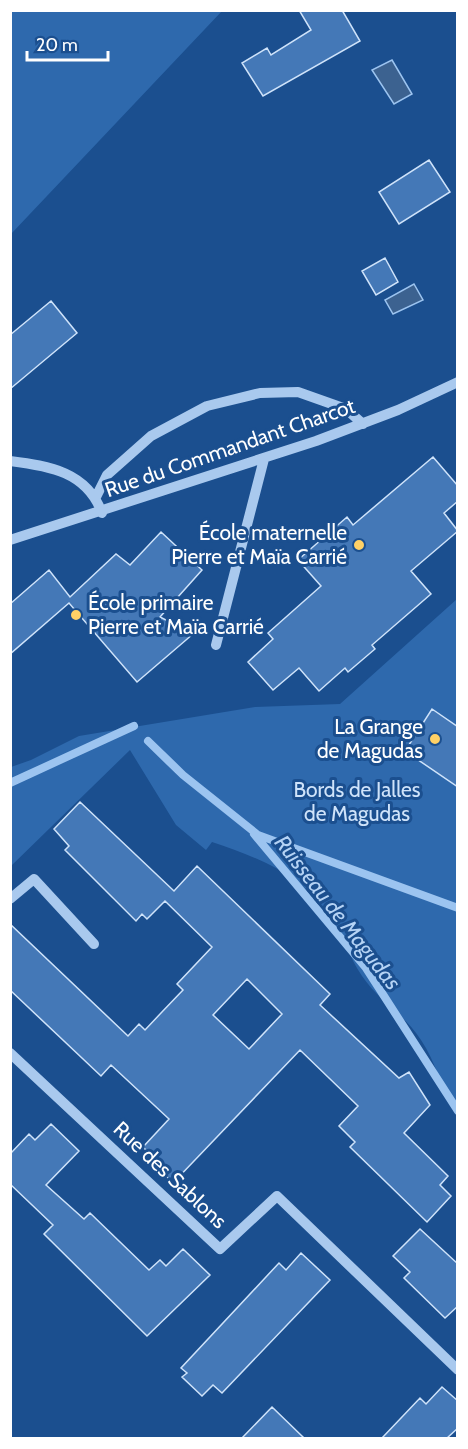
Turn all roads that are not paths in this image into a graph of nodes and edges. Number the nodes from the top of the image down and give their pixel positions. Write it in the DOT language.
graph roads {
  1 [pos="458,382"];
  2 [pos="363,424"];
  3 [pos="264,459"];
  4 [pos="10,461"];
  5 [pos="96,497"];
  6 [pos="102,513"];
  7 [pos="10,540"];
  8 [pos="216,645"];
  9 [pos="10,899"];
  10 [pos="94,944"];
  11 [pos="10,1053"];
  12 [pos="458,1370"];
  1 -- 2 [label="street, Rue du Commandant Charcot"];
  2 -- 3 [label="street, Rue du Commandant Charcot"];
  2 -- 5 [label="street"];
  3 -- 6 [label="street, Rue du Commandant Charcot"];
  3 -- 8 [label="street"];
  4 -- 5 [label="street"];
  5 -- 6 [label="street"];
  6 -- 7 [label="street, Rue du Commandant Charcot"];
  9 -- 10 [label="street"];
  11 -- 12 [label="street, Rue des Sablons"];
}
